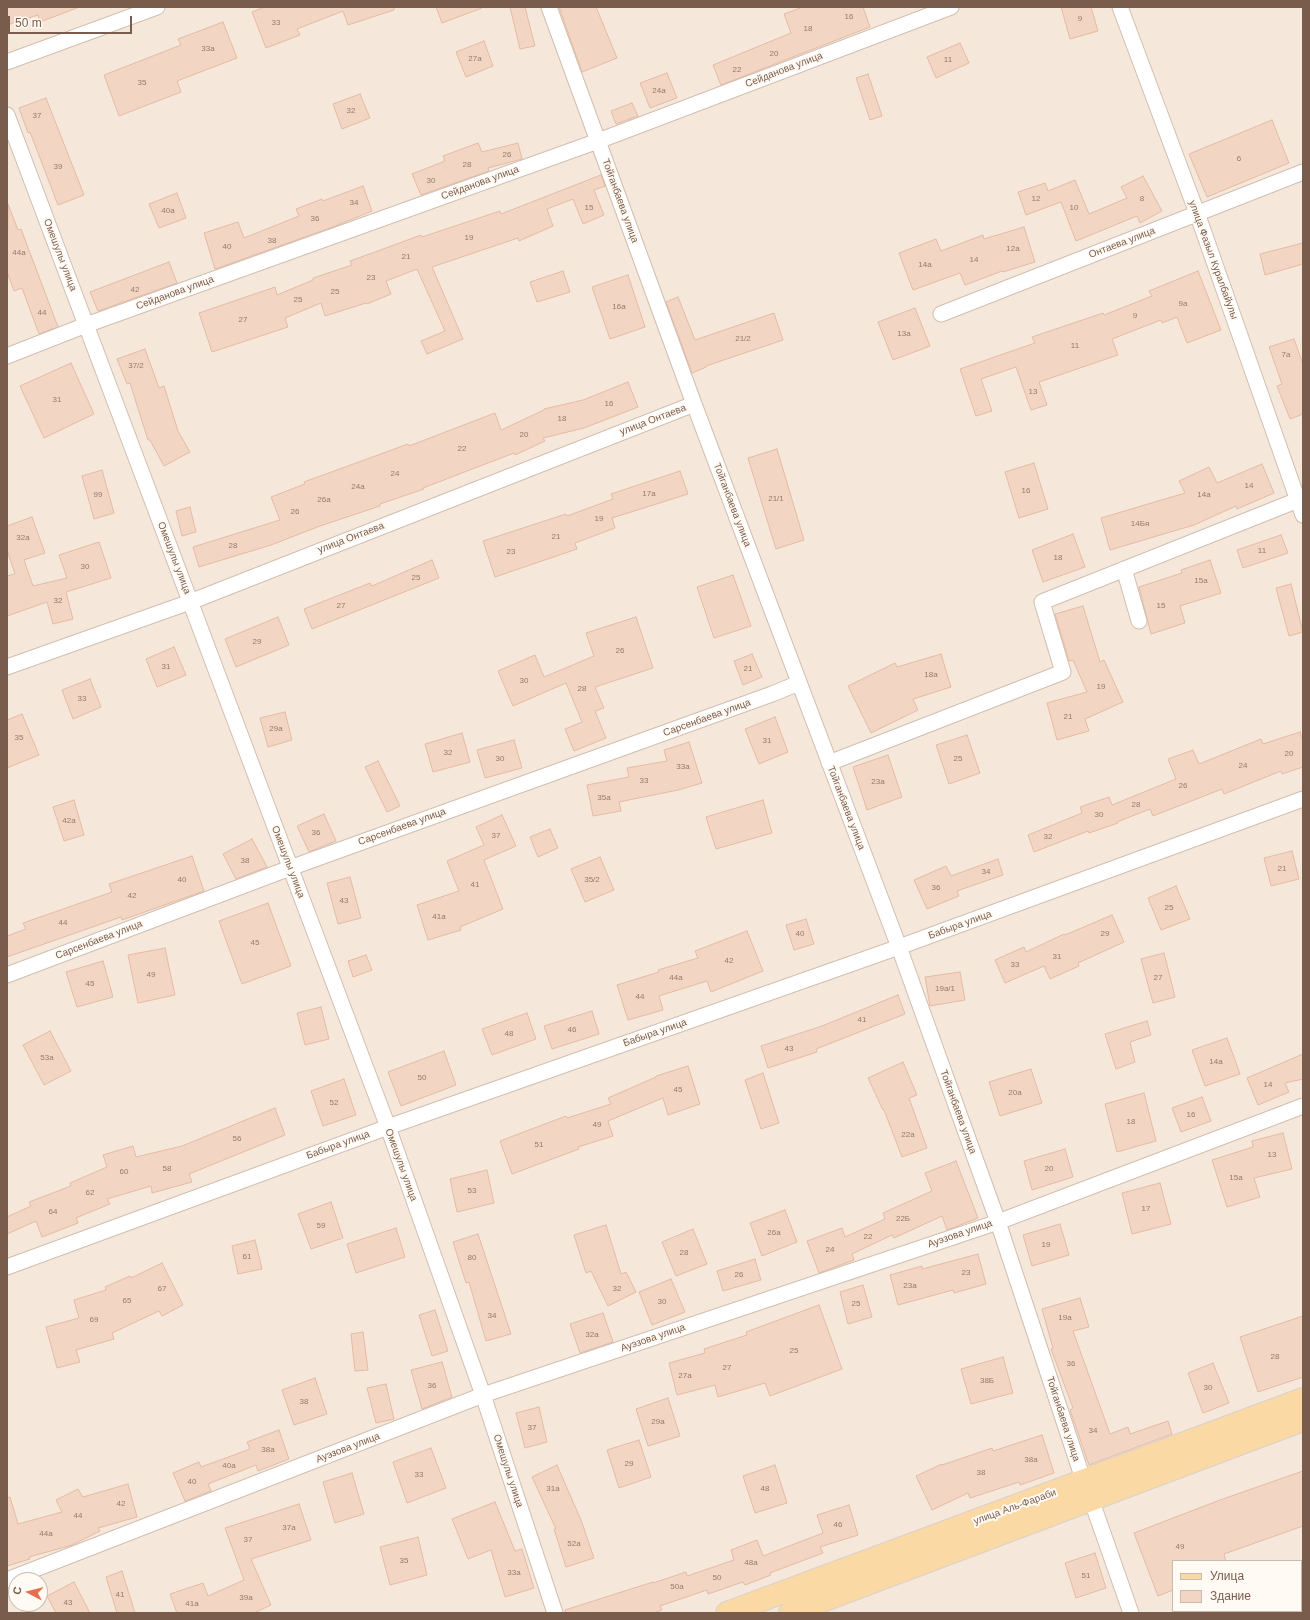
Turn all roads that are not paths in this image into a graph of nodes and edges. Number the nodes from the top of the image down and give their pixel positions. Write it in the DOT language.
graph roads {
  1 [pos="157,7"];
  2 [pos="549,7"];
  3 [pos="952,7"];
  4 [pos="1120,7"];
  5 [pos="7,62"];
  6 [pos="7,115"];
  7 [pos="598,141"];
  8 [pos="1303,172"];
  9 [pos="1197,213"];
  10 [pos="941,314"];
  11 [pos="86,325"];
  12 [pos="7,356"];
  13 [pos="694,404"];
  14 [pos="1300,499"];
  15 [pos="1303,515"];
  16 [pos="1124,569"];
  17 [pos="190,602"];
  18 [pos="1139,621"];
  19 [pos="7,667"];
  20 [pos="799,683"];
  21 [pos="829,763"];
  22 [pos="1303,799"];
  23 [pos="290,868"];
  24 [pos="899,947"];
  25 [pos="7,975"];
  26 [pos="1303,1106"];
  27 [pos="388,1127"];
  28 [pos="998,1222"];
  29 [pos="7,1267"];
  30 [pos="483,1395"];
  31 [pos="1303,1399"];
  32 [pos="1303,1420"];
  33 [pos="1088,1490"];
  34 [pos="7,1580"];
  35 [pos="555,1613"];
  36 [pos="727,1613"];
  37 [pos="790,1613"];
  38 [pos="1131,1613"];
  1 -- 5 [label="street"];
  2 -- 7 [label="street, Тойганбаева улица"];
  3 -- 7 [label="street, Сейданова улица"];
  4 -- 9 [label="street, улица Фазыл Куралбайулы"];
  6 -- 11 [label="street, Омешулы улица"];
  7 -- 11 [label="street, Сейданова улица"];
  7 -- 13 [label="street, Тойганбаева улица"];
  8 -- 9 [label="street, Онтаева улица"];
  9 -- 10 [label="street, Онтаева улица"];
  9 -- 14 [label="street, улица Фазыл Куралбайулы"];
  11 -- 12 [label="street, Сейданова улица"];
  11 -- 17 [label="street, Омешулы улица"];
  13 -- 17 [label="street, улица Онтаева"];
  13 -- 20 [label="street, Тойганбаева улица"];
  14 -- 15 [label="street, улица Фазыл Куралбайулы"];
  14 -- 16 [label="street"];
  16 -- 18 [label="street"];
  16 -- 21 [label="street"];
  17 -- 19 [label="street, улица Онтаева"];
  17 -- 23 [label="street, Омешулы улица"];
  20 -- 21 [label="street, Тойганбаева улица"];
  20 -- 23 [label="street, Сарсенбаева улица"];
  21 -- 24 [label="street, Тойганбаева улица"];
  22 -- 24 [label="street, Бабыра улица"];
  23 -- 25 [label="street, Сарсенбаева улица"];
  23 -- 27 [label="street, Омешулы улица"];
  24 -- 27 [label="street, Бабыра улица"];
  24 -- 28 [label="street, Тойганбаева улица"];
  26 -- 28 [label="street, Ауэзова улица"];
  27 -- 29 [label="street, Бабыра улица"];
  27 -- 30 [label="street, Омешулы улица"];
  28 -- 30 [label="street, Ауэзова улица"];
  28 -- 33 [label="street, Тойганбаева улица"];
  30 -- 34 [label="street, Ауэзова улица"];
  30 -- 35 [label="street, Омешулы улица"];
  31 -- 33 [label="main road, улица Аль-Фараби"];
  32 -- 33 [label="main road, улица Аль-Фараби"];
  33 -- 36 [label="main road, улица Аль-Фараби"];
  33 -- 37 [label="main road, улица Аль-Фараби"];
  33 -- 38 [label="street, Тойганбаева улица"];
}
